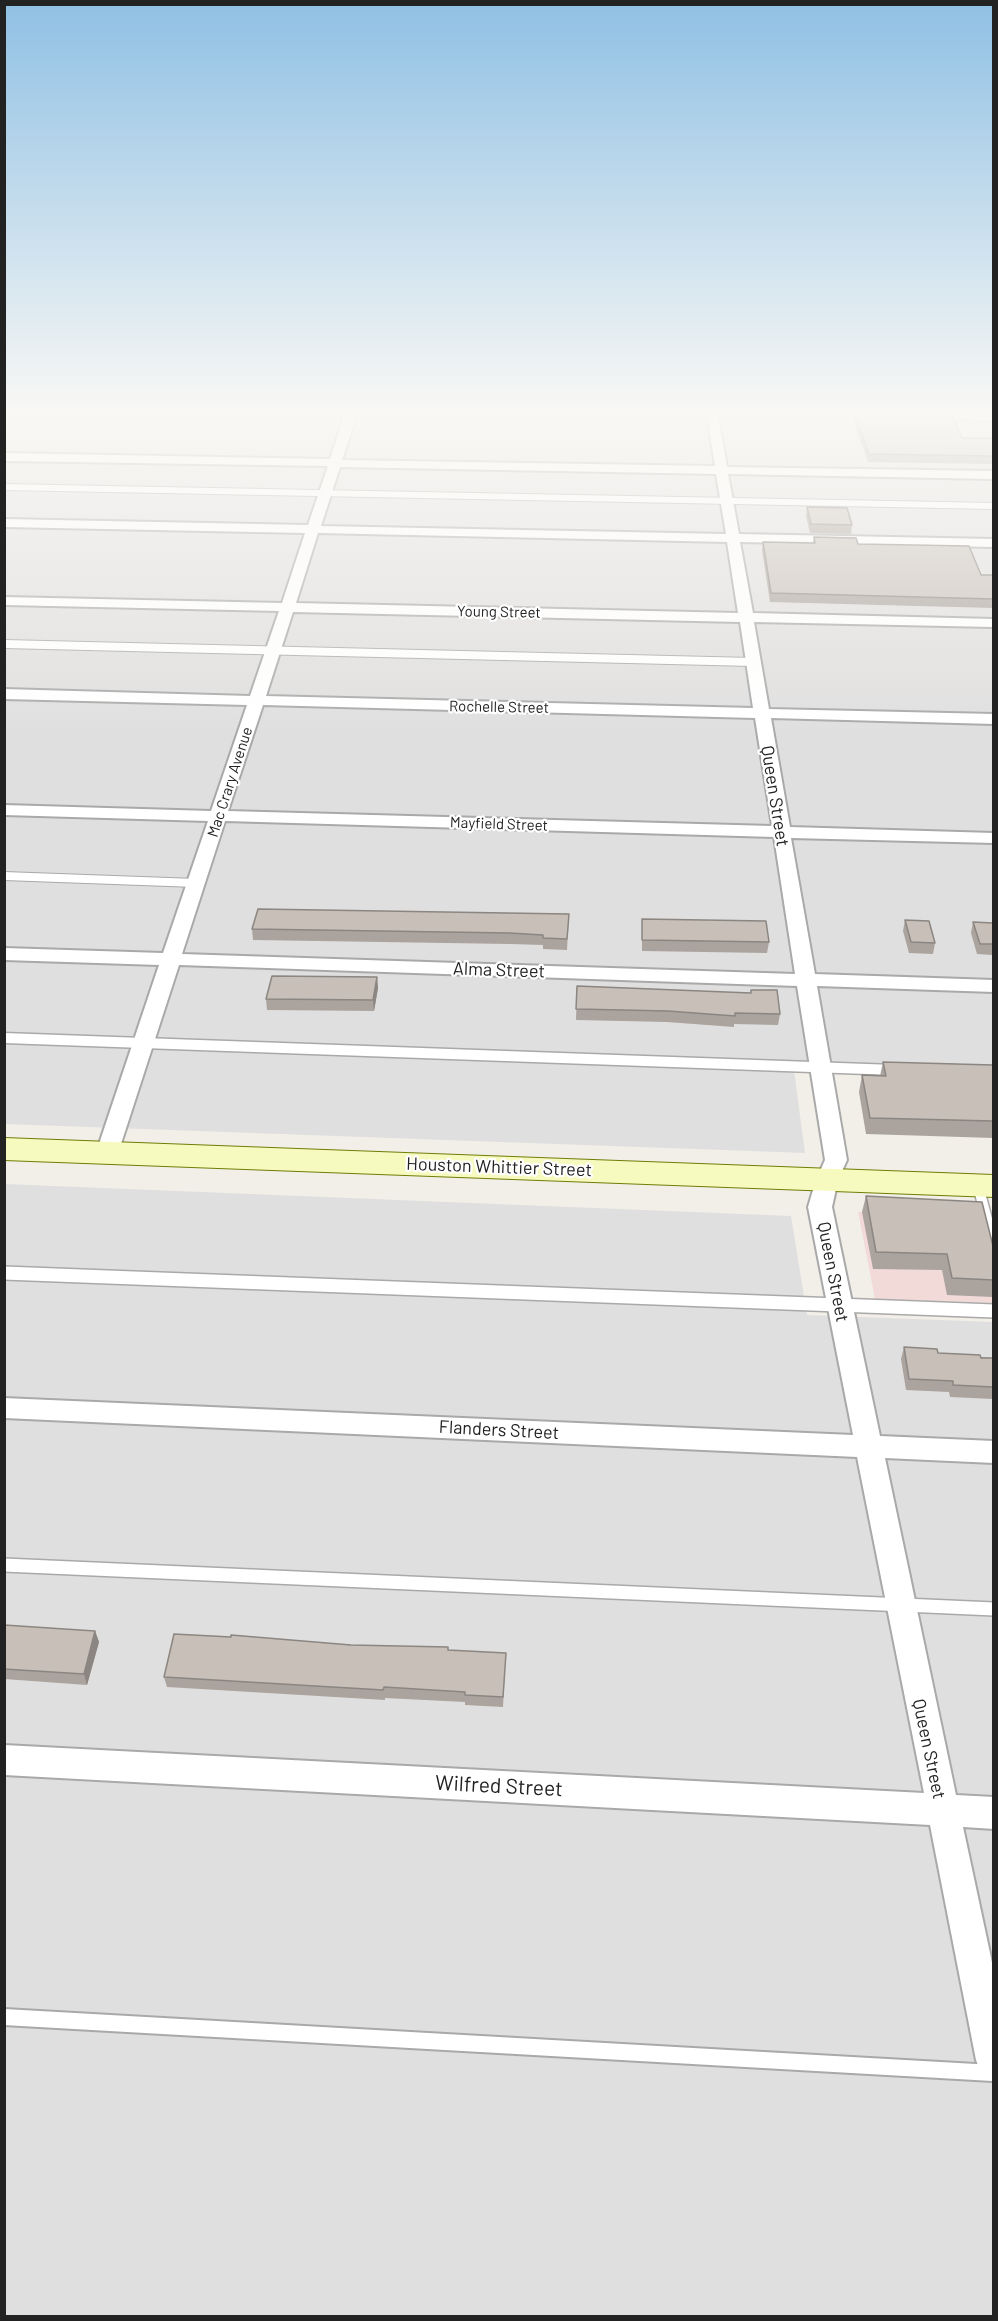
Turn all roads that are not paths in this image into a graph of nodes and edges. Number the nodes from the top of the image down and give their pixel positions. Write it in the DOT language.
graph roads {
  1 [pos="317,519"];
  2 [pos="730,519"];
  3 [pos="4,523"];
  4 [pos="314,529"];
  5 [pos="733,538"];
  6 [pos="993,543"];
  7 [pos="4,601"];
  8 [pos="288,607"];
  9 [pos="746,617"];
  10 [pos="993,623"];
  11 [pos="4,644"];
  12 [pos="273,650"];
  13 [pos="753,662"];
  14 [pos="4,694"];
  15 [pos="257,700"];
  16 [pos="762,713"];
  17 [pos="993,719"];
  18 [pos="4,810"];
  19 [pos="218,815"];
  20 [pos="781,832"];
  21 [pos="993,838"];
  22 [pos="4,876"];
  23 [pos="196,883"];
  24 [pos="4,954"];
  25 [pos="171,959"];
  26 [pos="806,980"];
  27 [pos="993,986"];
  28 [pos="4,1038"];
  29 [pos="143,1043"];
  30 [pos="821,1068"];
  31 [pos="902,1071"];
  32 [pos="4,1149"];
  33 [pos="107,1153"];
  34 [pos="827,1180"];
  35 [pos="986,1186"];
  36 [pos="993,1245"];
  37 [pos="4,1274"];
  38 [pos="840,1305"];
  39 [pos="993,1311"];
  40 [pos="4,1408"];
  41 [pos="868,1447"];
  42 [pos="993,1452"];
  43 [pos="4,1565"];
  44 [pos="900,1604"];
  45 [pos="993,1609"];
  46 [pos="4,1760"];
  47 [pos="942,1810"];
  48 [pos="993,1813"];
  49 [pos="4,2017"];
  50 [pos="993,2060"];
  51 [pos="993,2073"];
  1 -- 4 [label="street, Mac Crary Avenue"];
  2 -- 5 [label="street, Queen Street"];
  3 -- 4 [label="street"];
  4 -- 5 [label="street"];
  4 -- 8 [label="street, Mac Crary Avenue"];
  5 -- 6 [label="street"];
  5 -- 9 [label="street, Queen Street"];
  7 -- 8 [label="street, Young Street"];
  8 -- 9 [label="street, Young Street"];
  8 -- 12 [label="street, Mac Crary Avenue"];
  9 -- 10 [label="street, Young Street"];
  9 -- 13 [label="street, Queen Street"];
  11 -- 12 [label="lane"];
  12 -- 13 [label="lane"];
  12 -- 15 [label="street, Mac Crary Avenue"];
  13 -- 16 [label="street, Queen Street"];
  14 -- 15 [label="street, Rochelle Street"];
  15 -- 16 [label="street, Rochelle Street"];
  15 -- 19 [label="street, Mac Crary Avenue"];
  16 -- 17 [label="street, Rochelle Street"];
  16 -- 20 [label="street, Queen Street"];
  18 -- 19 [label="street, Mayfield Street"];
  19 -- 20 [label="street, Mayfield Street"];
  19 -- 23 [label="street, Mac Crary Avenue"];
  20 -- 21 [label="street, Mayfield Street"];
  20 -- 26 [label="street, Queen Street"];
  22 -- 23 [label="lane"];
  23 -- 25 [label="street, Mac Crary Avenue"];
  24 -- 25 [label="street, Alma Street"];
  25 -- 26 [label="street, Alma Street"];
  25 -- 29 [label="street, Mac Crary Avenue"];
  26 -- 27 [label="street, Alma Street"];
  26 -- 30 [label="street, Queen Street"];
  28 -- 29 [label="lane"];
  29 -- 30 [label="lane"];
  29 -- 33 [label="street, Mac Crary Avenue"];
  30 -- 31 [label="lane"];
  30 -- 34 [label="street, Queen Street"];
  32 -- 33 [label="street, Houston Whittier Street"];
  33 -- 34 [label="street, Houston Whittier Street"];
  34 -- 35 [label="street, Houston Whittier Street"];
  34 -- 38 [label="street, Queen Street"];
  35 -- 36 [label="lane"];
  37 -- 38 [label="lane"];
  38 -- 39 [label="lane"];
  38 -- 41 [label="street, Queen Street"];
  40 -- 41 [label="street, Flanders Street"];
  41 -- 42 [label="street, Flanders Street"];
  41 -- 44 [label="street, Queen Street"];
  43 -- 44 [label="lane"];
  44 -- 45 [label="lane"];
  44 -- 47 [label="street, Queen Street"];
  46 -- 47 [label="street, Wilfred Street"];
  47 -- 48 [label="street, Wilfred Street"];
  47 -- 50 [label="street, Queen Street"];
  49 -- 51 [label="lane"];
}
